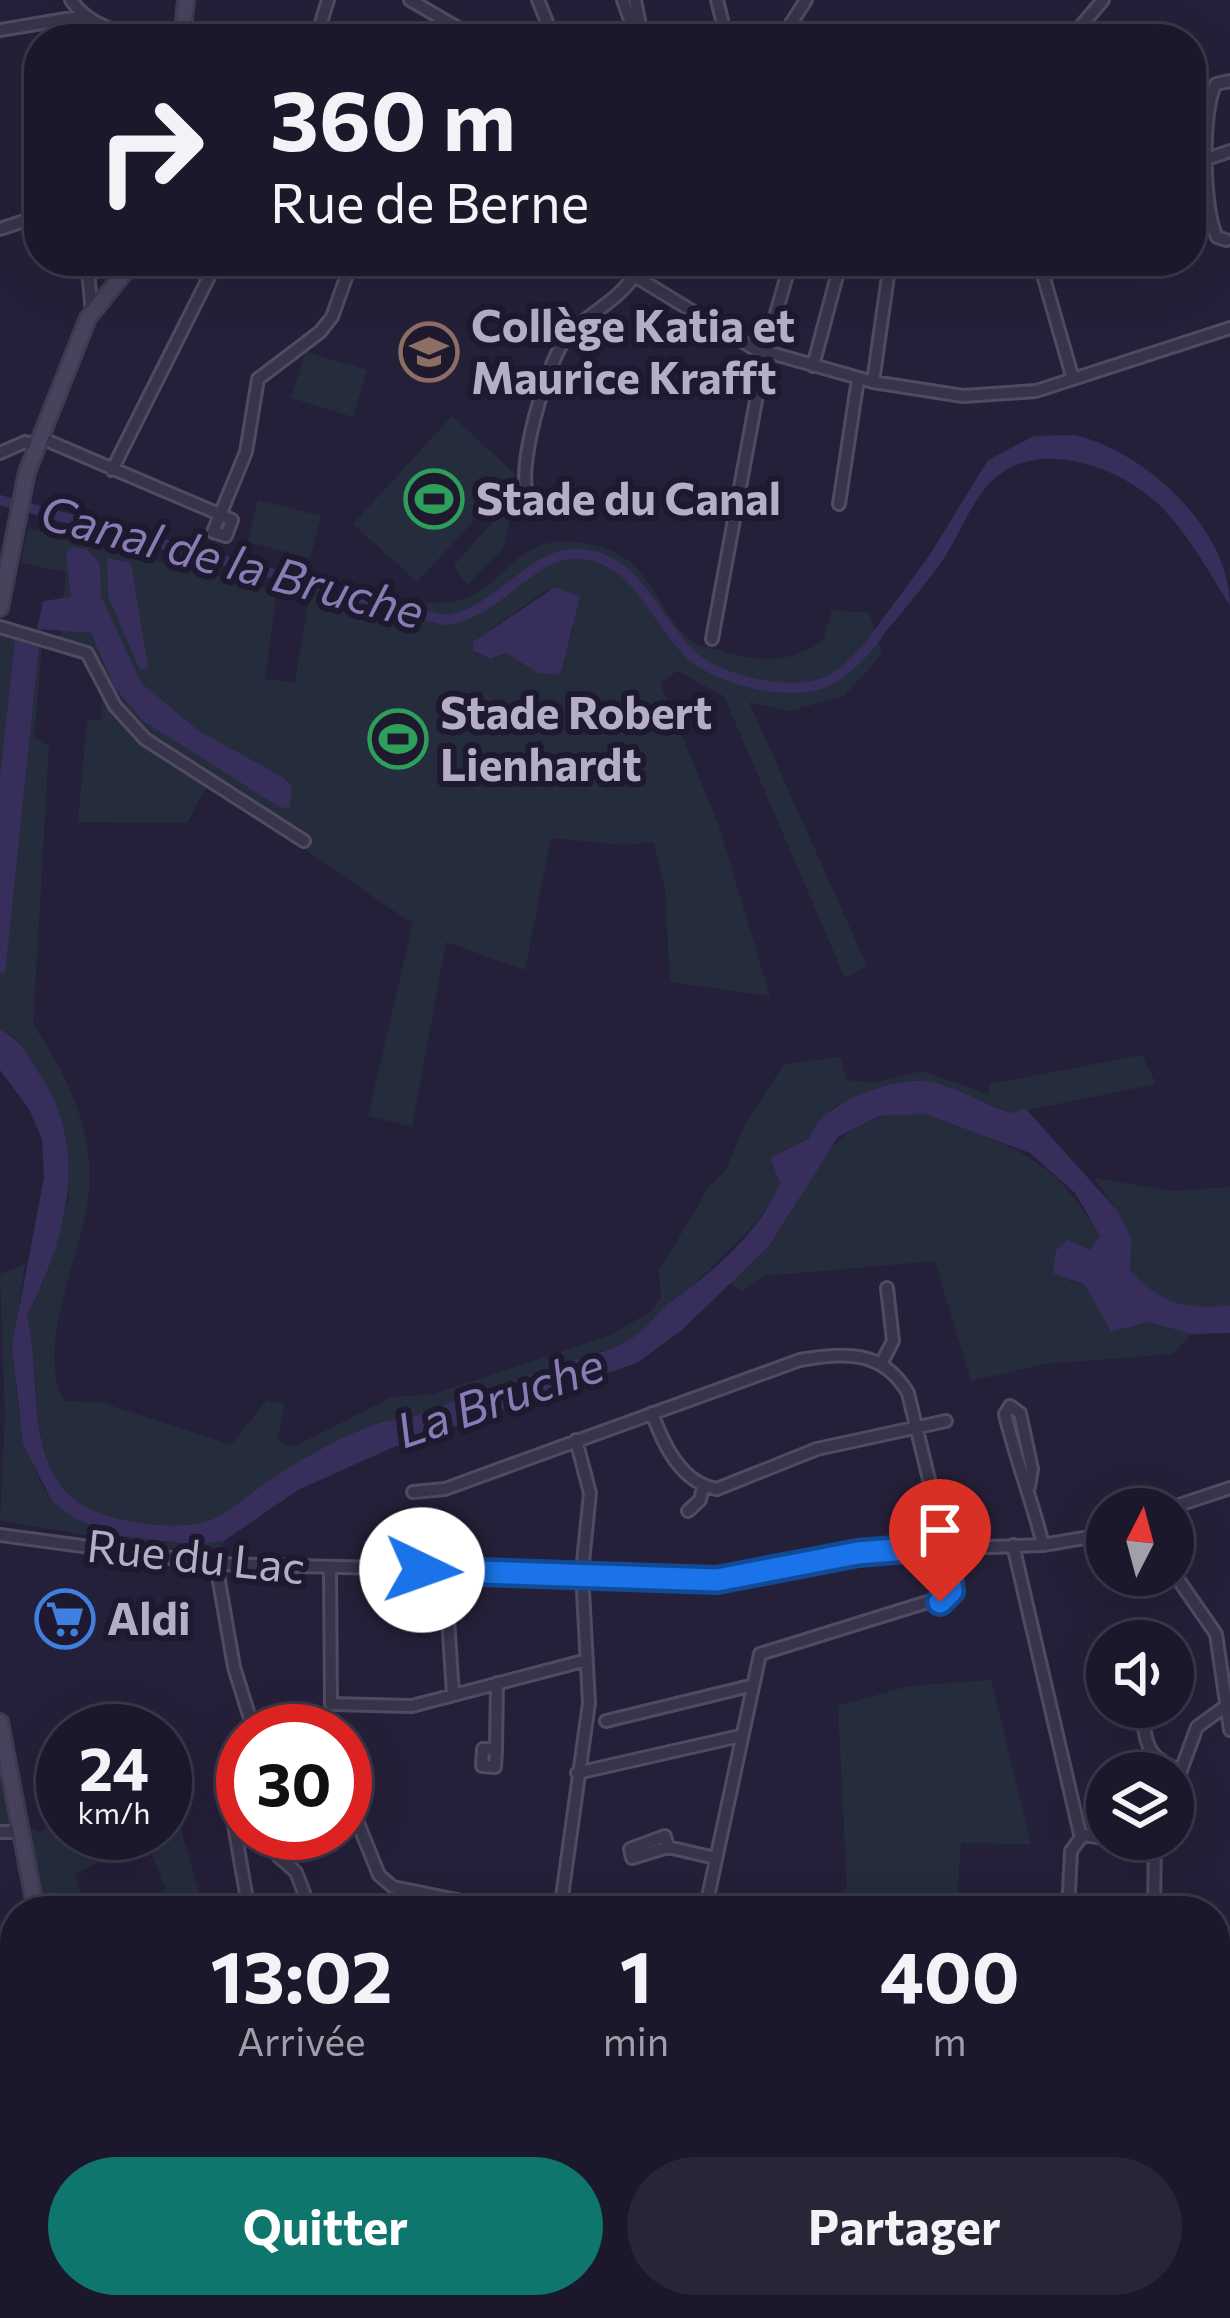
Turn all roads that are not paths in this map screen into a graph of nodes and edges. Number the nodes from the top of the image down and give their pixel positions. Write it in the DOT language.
graph roads {
  1 [pos="71,0"];
  2 [pos="410,0"];
  3 [pos="717,0"];
  4 [pos="84,16"];
  5 [pos="722,20"];
  6 [pos="54,24"];
  7 [pos="106,24"];
  8 [pos="451,24"];
  9 [pos="1230,81"];
  10 [pos="1230,151"];
  11 [pos="1208,159"];
  12 [pos="1226,240"];
  13 [pos="88,276"];
  14 [pos="122,276"];
  15 [pos="209,276"];
  16 [pos="347,276"];
  17 [pos="634,276"];
  18 [pos="787,276"];
  19 [pos="837,276"];
  20 [pos="888,276"];
  21 [pos="1043,276"];
  22 [pos="92,312"];
  23 [pos="1230,328"];
  24 [pos="765,352"];
  25 [pos="813,366"];
  26 [pos="858,379"];
  27 [pos="1073,380"];
  28 [pos="873,382"];
  29 [pos="40,442"];
  30 [pos="0,453"];
  31 [pos="112,470"];
  32 [pos="530,498"];
  33 [pos="839,504"];
  34 [pos="0,608"];
  35 [pos="0,627"];
  36 [pos="712,640"];
  37 [pos="304,841"];
  38 [pos="887,1288"];
  39 [pos="882,1362"];
  40 [pos="652,1413"];
  41 [pos="946,1421"];
  42 [pos="917,1429"];
  43 [pos="576,1440"];
  44 [pos="703,1486"];
  45 [pos="1029,1486"];
  46 [pos="1230,1488"];
  47 [pos="413,1492"];
  48 [pos="1194,1500"];
  49 [pos="688,1511"];
  50 [pos="0,1535"];
  51 [pos="1086,1538"];
  52 [pos="1013,1545"];
  53 [pos="1043,1545"];
  54 [pos="944,1546"];
  55 [pos="215,1564"];
  56 [pos="330,1570"];
  57 [pos="582,1572"];
  58 [pos="445,1573"];
  59 [pos="1190,1596"];
  60 [pos="587,1660"];
  61 [pos="497,1683"];
  62 [pos="749,1686"];
  63 [pos="453,1694"];
  64 [pos="245,1704"];
  65 [pos="1223,1708"];
  66 [pos="606,1721"];
  67 [pos="0,1722"];
  68 [pos="1230,1730"];
  69 [pos="740,1736"];
  70 [pos="496,1749"];
  71 [pos="1188,1752"];
  72 [pos="577,1773"];
  73 [pos="0,1832"];
  74 [pos="18,1832"];
  75 [pos="1082,1837"];
  76 [pos="1086,1837"];
  77 [pos="668,1847"];
  78 [pos="372,1858"];
  79 [pos="715,1858"];
  80 [pos="240,1860"];
  81 [pos="282,1860"];
  82 [pos="1154,1860"];
  83 [pos="33,1896"];
  84 [pos="246,1896"];
  85 [pos="305,1896"];
  86 [pos="437,1896"];
  87 [pos="562,1896"];
  88 [pos="708,1896"];
  89 [pos="1068,1896"];
  90 [pos="1154,1896"];
  1 -- 4 [label="street"];
  2 -- 8 [label="street"];
  3 -- 5 [label="street"];
  4 -- 6 [label="street"];
  4 -- 7 [label="street"];
  9 -- 11 [label="street"];
  10 -- 11 [label="street"];
  11 -- 12 [label="street"];
  13 -- 22 [label="street"];
  14 -- 22 [label="main road"];
  15 -- 31 [label="street"];
  16 -- 31 [label="street"];
  17 -- 24 [label="street"];
  17 -- 32 [label="street"];
  18 -- 24 [label="street"];
  19 -- 25 [label="street"];
  20 -- 28 [label="street"];
  21 -- 27 [label="street"];
  22 -- 29 [label="main road"];
  23 -- 27 [label="street"];
  24 -- 25 [label="street"];
  24 -- 36 [label="street"];
  25 -- 26 [label="street"];
  26 -- 28 [label="street"];
  26 -- 33 [label="street"];
  27 -- 28 [label="street"];
  29 -- 30 [label="street"];
  29 -- 31 [label="street"];
  29 -- 34 [label="main road"];
  35 -- 37 [label="street"];
  38 -- 39 [label="street"];
  39 -- 40 [label="street"];
  39 -- 42 [label="street"];
  40 -- 43 [label="street"];
  40 -- 44 [label="street"];
  41 -- 42 [label="street"];
  42 -- 44 [label="street"];
  42 -- 54 [label="street"];
  43 -- 47 [label="street"];
  43 -- 57 [label="street"];
  44 -- 49 [label="street"];
  45 -- 45 [label="street"];
  45 -- 53 [label="street"];
  46 -- 48 [label="street"];
  50 -- 55 [label="street, Rue du Lac"];
  51 -- 53 [label="street, Rue du Lac"];
  52 -- 53 [label="street, Rue du Lac"];
  52 -- 54 [label="street, Rue du Lac"];
  52 -- 75 [label="street"];
  54 -- 57 [label="street, Rue du Lac"];
  54 -- 62 [label="street"];
  55 -- 56 [label="street, Rue du Lac"];
  55 -- 64 [label="street"];
  56 -- 58 [label="street, Rue du Lac"];
  56 -- 63 [label="street"];
  57 -- 58 [label="street, Rue du Lac"];
  57 -- 60 [label="street"];
  58 -- 63 [label="street"];
  59 -- 65 [label="street"];
  60 -- 61 [label="street"];
  60 -- 72 [label="street"];
  61 -- 63 [label="street"];
  61 -- 70 [label="street"];
  62 -- 66 [label="street"];
  62 -- 69 [label="street"];
  65 -- 68 [label="street"];
  65 -- 71 [label="street"];
  67 -- 74 [label="main road"];
  69 -- 72 [label="street"];
  69 -- 79 [label="street"];
  72 -- 87 [label="street"];
  73 -- 74 [label="street"];
  74 -- 83 [label="main road"];
  75 -- 76 [label="street"];
  75 -- 89 [label="street"];
  77 -- 79 [label="street"];
  78 -- 86 [label="street"];
  79 -- 88 [label="street"];
  80 -- 84 [label="street"];
  81 -- 85 [label="street"];
  82 -- 90 [label="street"];
}
